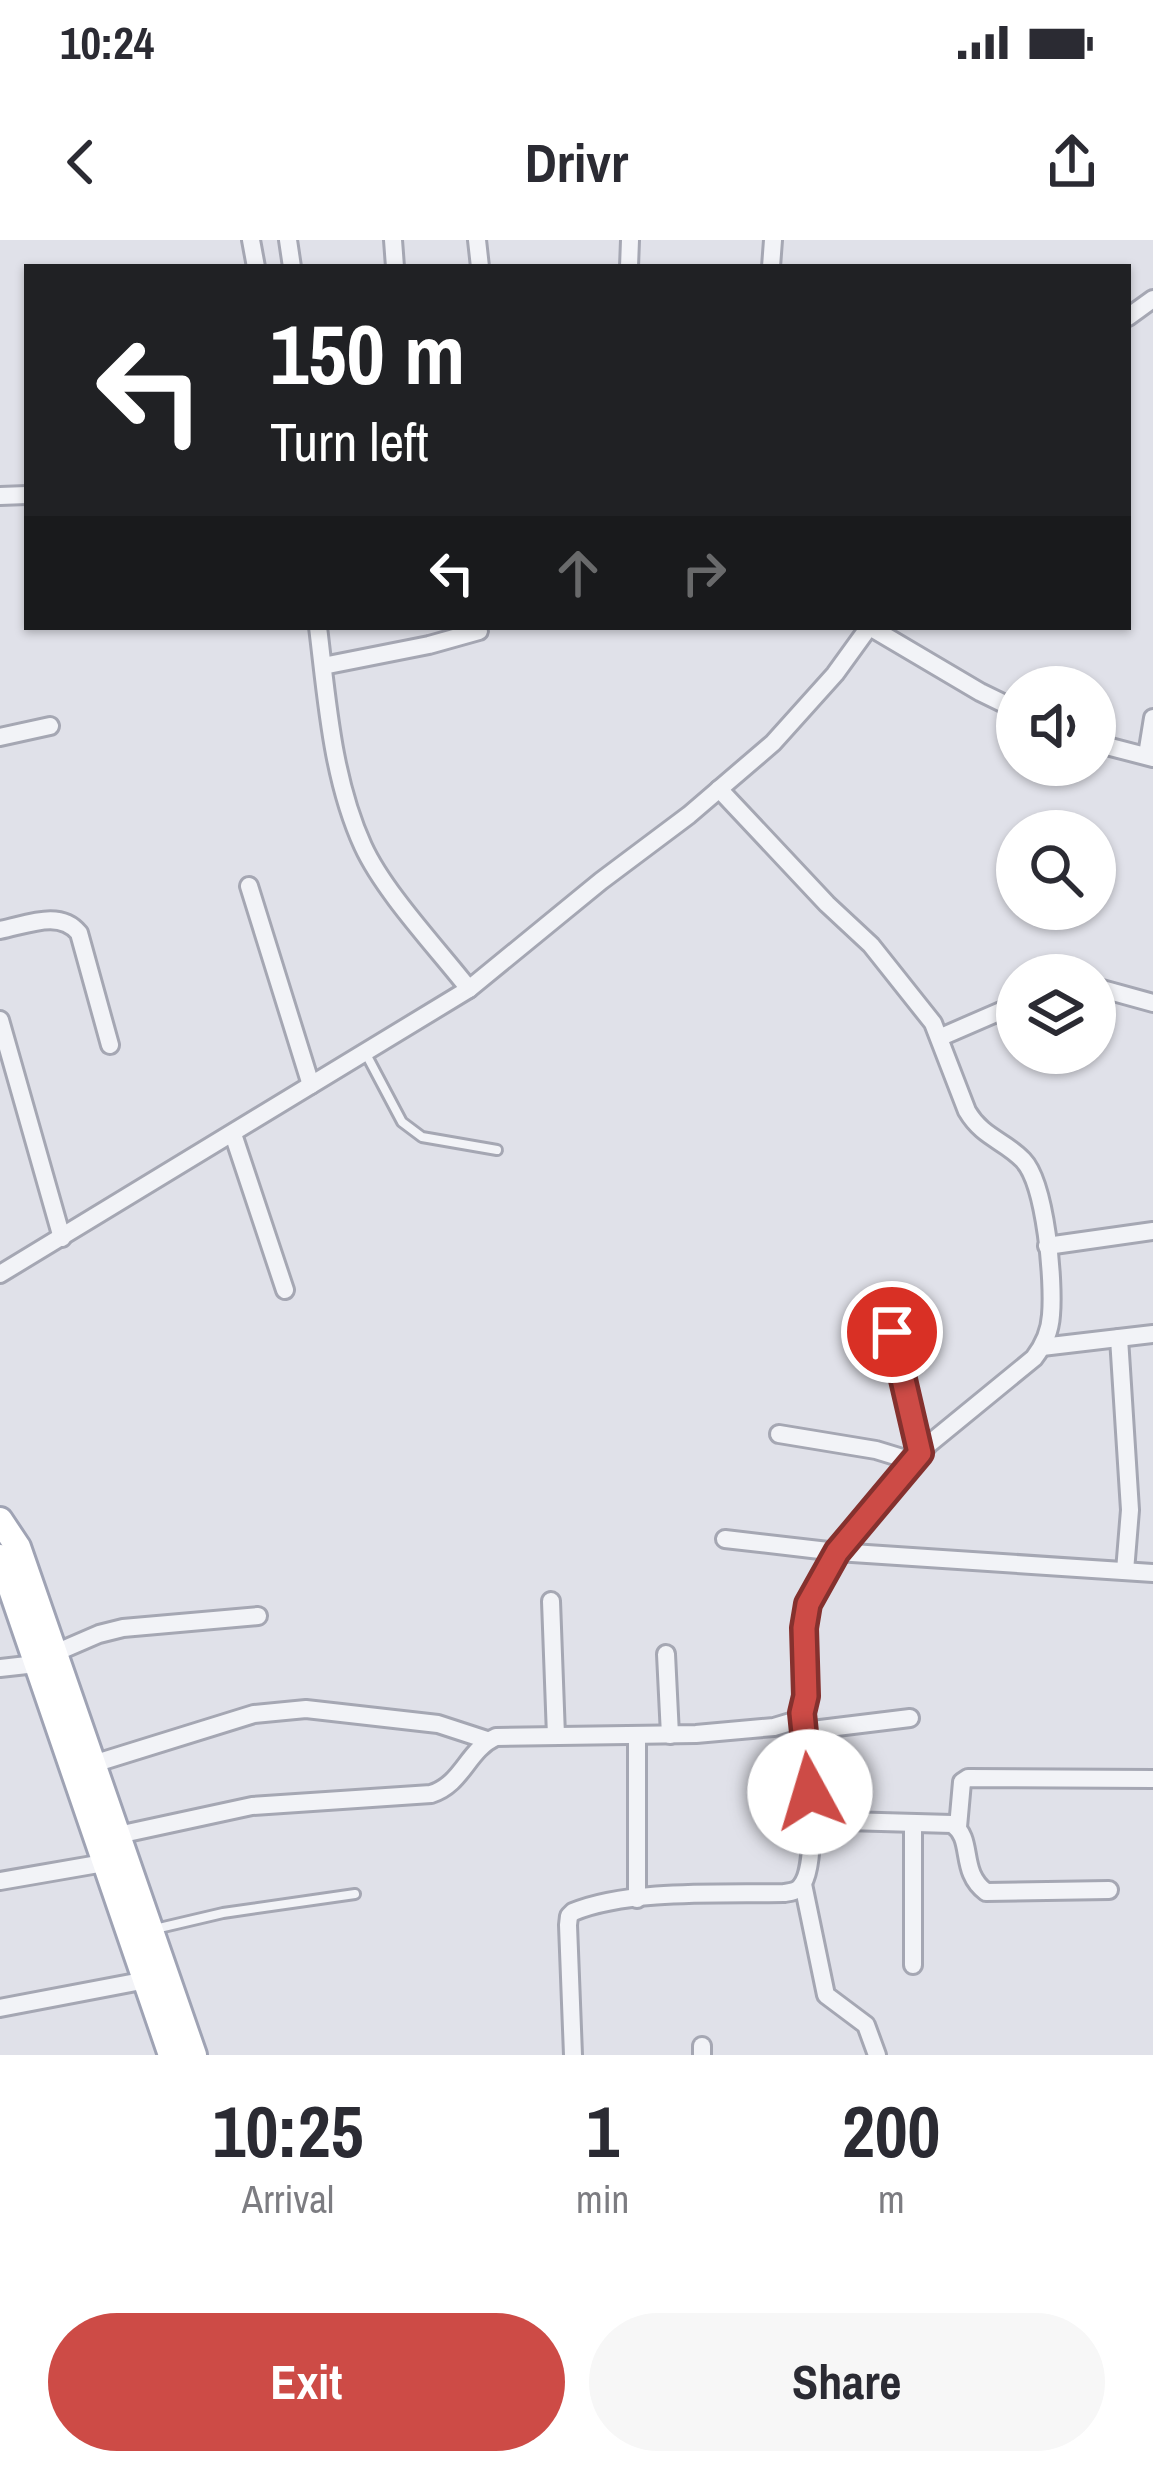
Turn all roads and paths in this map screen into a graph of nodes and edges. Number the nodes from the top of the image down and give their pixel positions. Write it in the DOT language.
graph roads {
  1 [pos="318,630"];
  2 [pos="868,630"];
  3 [pos="875,630"];
  4 [pos="479,632"];
  5 [pos="323,666"];
  6 [pos="996,700"];
  7 [pos="1153,718"];
  8 [pos="50,726"];
  9 [pos="0,737"];
  10 [pos="1116,748"];
  11 [pos="1150,757"];
  12 [pos="719,789"];
  13 [pos="249,886"];
  14 [pos="0,930"];
  15 [pos="469,988"];
  16 [pos="1116,993"];
  17 [pos="1153,1004"];
  18 [pos="996,1013"];
  19 [pos="0,1020"];
  20 [pos="940,1037"];
  21 [pos="110,1045"];
  22 [pos="365,1052"];
  23 [pos="7,1071"];
  24 [pos="311,1085"];
  25 [pos="233,1133"];
  26 [pos="497,1150"];
  27 [pos="1153,1231"];
  28 [pos="62,1238"];
  29 [pos="1047,1246"];
  30 [pos="0,1274"];
  31 [pos="285,1290"];
  32 [pos="892,1332"];
  33 [pos="1153,1334"];
  34 [pos="1118,1338"];
  35 [pos="1042,1347"];
  36 [pos="779,1435"];
  37 [pos="916,1457"];
  38 [pos="0,1520"];
  39 [pos="725,1539"];
  40 [pos="837,1552"];
  41 [pos="0,1557"];
  42 [pos="1125,1570"];
  43 [pos="1153,1573"];
  44 [pos="550,1601"];
  45 [pos="258,1616"];
  46 [pos="666,1654"];
  47 [pos="46,1659"];
  48 [pos="0,1668"];
  49 [pos="910,1718"];
  50 [pos="803,1722"];
  51 [pos="637,1735"];
  52 [pos="670,1735"];
  53 [pos="556,1736"];
  54 [pos="487,1740"];
  55 [pos="93,1764"];
  56 [pos="1153,1779"];
  57 [pos="810,1820"];
  58 [pos="913,1823"];
  59 [pos="958,1827"];
  60 [pos="118,1835"];
  61 [pos="104,1863"];
  62 [pos="0,1881"];
  63 [pos="803,1884"];
  64 [pos="1109,1890"];
  65 [pos="355,1894"];
  66 [pos="637,1899"];
  67 [pos="150,1930"];
  68 [pos="913,1965"];
  69 [pos="156,1979"];
  70 [pos="0,2008"];
  71 [pos="170,2055"];
  72 [pos="194,2055"];
  73 [pos="572,2055"];
  74 [pos="877,2055"];
  1 -- 5 [label="street"];
  2 -- 12 [label="street"];
  3 -- 6 [label="street"];
  4 -- 5 [label="street"];
  5 -- 15 [label="street"];
  7 -- 11 [label="street"];
  8 -- 9 [label="street"];
  10 -- 11 [label="street"];
  12 -- 15 [label="street"];
  12 -- 20 [label="street"];
  13 -- 24 [label="street"];
  14 -- 21 [label="street"];
  15 -- 22 [label="street"];
  16 -- 17 [label="street"];
  18 -- 20 [label="street"];
  19 -- 23 [label="street"];
  20 -- 29 [label="street"];
  22 -- 24 [label="street"];
  22 -- 26 [label="lane"];
  23 -- 28 [label="street"];
  24 -- 25 [label="street"];
  25 -- 28 [label="street"];
  25 -- 31 [label="street"];
  27 -- 29 [label="street"];
  28 -- 30 [label="street"];
  29 -- 35 [label="street"];
  32 -- 37 [label="street"];
  33 -- 34 [label="street"];
  34 -- 35 [label="street"];
  34 -- 42 [label="street"];
  35 -- 37 [label="street"];
  36 -- 37 [label="street"];
  37 -- 40 [label="street"];
  38 -- 47 [label="main road"];
  39 -- 40 [label="street"];
  40 -- 42 [label="street"];
  40 -- 50 [label="street"];
  41 -- 47 [label="main road"];
  42 -- 43 [label="street"];
  44 -- 53 [label="street"];
  45 -- 47 [label="street"];
  46 -- 52 [label="street"];
  47 -- 48 [label="street"];
  47 -- 55 [label="main road"];
  47 -- 61 [label="main road"];
  49 -- 50 [label="street"];
  50 -- 52 [label="street"];
  50 -- 57 [label="street"];
  51 -- 52 [label="street"];
  51 -- 53 [label="street"];
  51 -- 66 [label="street"];
  53 -- 54 [label="street"];
  54 -- 55 [label="street"];
  54 -- 60 [label="street"];
  55 -- 60 [label="main road"];
  56 -- 59 [label="street"];
  57 -- 58 [label="street"];
  57 -- 63 [label="street"];
  58 -- 59 [label="street"];
  58 -- 68 [label="street"];
  59 -- 64 [label="street"];
  60 -- 67 [label="main road"];
  61 -- 62 [label="street"];
  61 -- 69 [label="main road"];
  63 -- 66 [label="street"];
  63 -- 74 [label="street"];
  65 -- 67 [label="lane"];
  66 -- 73 [label="street"];
  67 -- 69 [label="main road"];
  69 -- 70 [label="street"];
  69 -- 71 [label="main road"];
  69 -- 72 [label="main road"];
}
